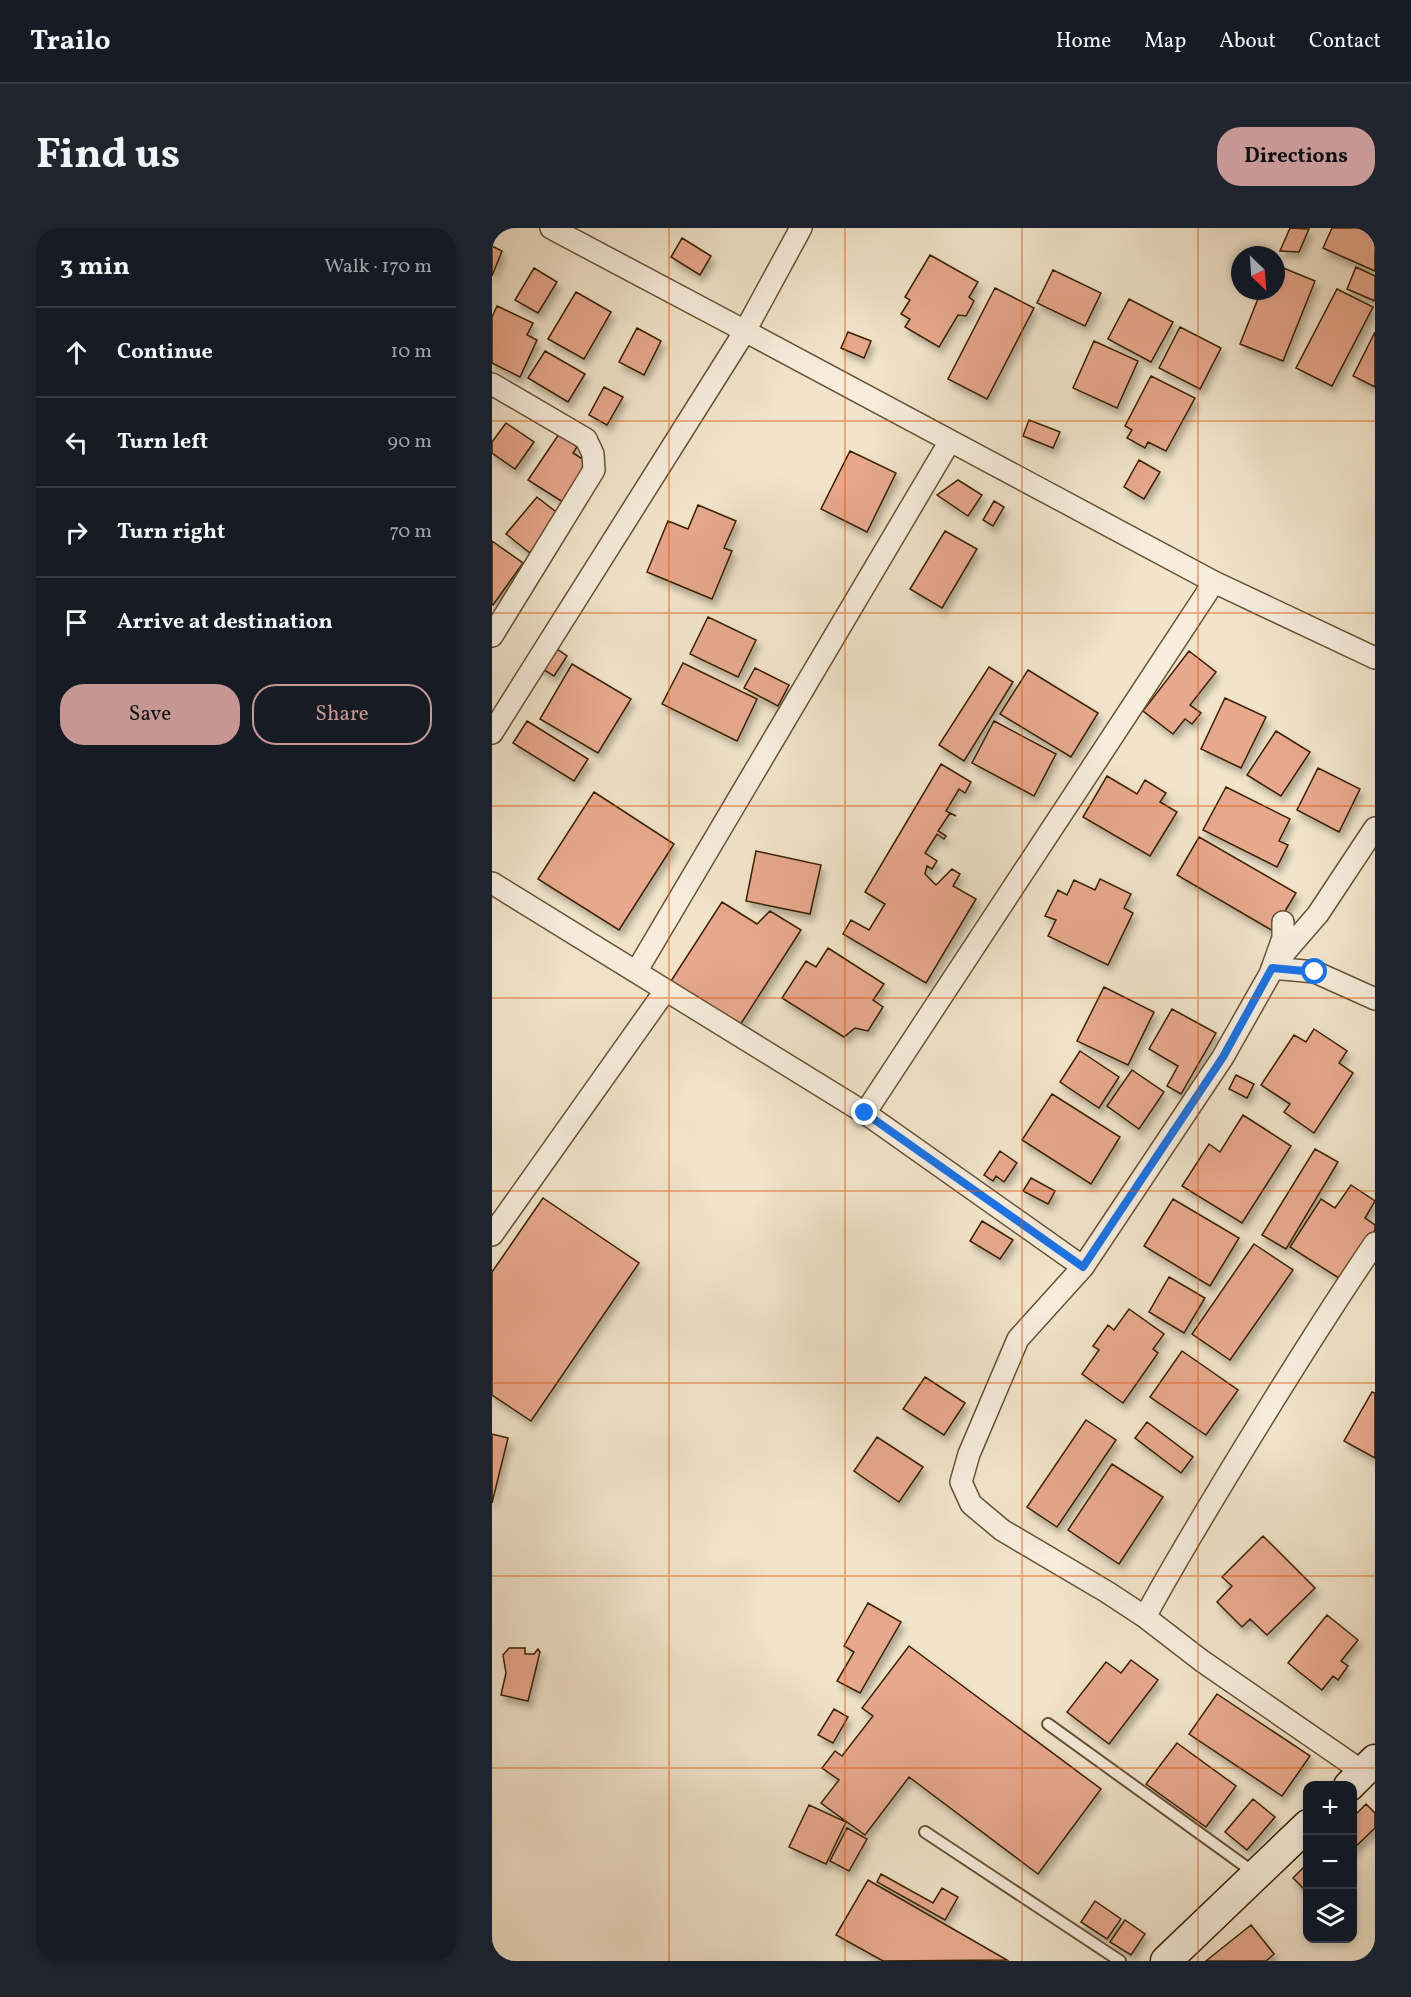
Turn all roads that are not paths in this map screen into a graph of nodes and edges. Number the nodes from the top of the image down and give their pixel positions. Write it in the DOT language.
graph roads {
  1 [pos="551,228"];
  2 [pos="801,228"];
  3 [pos="745,331"];
  4 [pos="492,384"];
  5 [pos="950,441"];
  6 [pos="1214,582"];
  7 [pos="492,636"];
  8 [pos="1375,658"];
  9 [pos="492,733"];
  10 [pos="1375,828"];
  11 [pos="492,884"];
  12 [pos="1283,922"];
  13 [pos="1272,968"];
  14 [pos="636,972"];
  15 [pos="665,991"];
  16 [pos="1375,999"];
  17 [pos="865,1113"];
  18 [pos="492,1234"];
  19 [pos="1375,1243"];
  20 [pos="1083,1267"];
  21 [pos="1144,1617"];
  22 [pos="1048,1724"];
  23 [pos="1362,1772"];
  24 [pos="1303,1830"];
  25 [pos="925,1832"];
  26 [pos="1256,1874"];
  27 [pos="1120,1961"];
  28 [pos="1166,1961"];
  1 -- 3 [label="street"];
  2 -- 3 [label="street"];
  3 -- 5 [label="street"];
  3 -- 9 [label="street"];
  4 -- 7 [label="street"];
  5 -- 6 [label="street"];
  5 -- 14 [label="street"];
  6 -- 8 [label="street"];
  6 -- 17 [label="street"];
  10 -- 13 [label="street"];
  11 -- 14 [label="street"];
  12 -- 13 [label="street"];
  13 -- 16 [label="street"];
  13 -- 20 [label="street"];
  14 -- 15 [label="street"];
  15 -- 17 [label="street"];
  15 -- 18 [label="street"];
  17 -- 20 [label="street"];
  19 -- 21 [label="street"];
  20 -- 21 [label="street"];
  21 -- 23 [label="street"];
  22 -- 26 [label="lane"];
  24 -- 26 [label="street"];
  25 -- 27 [label="lane"];
  26 -- 28 [label="street"];
}
